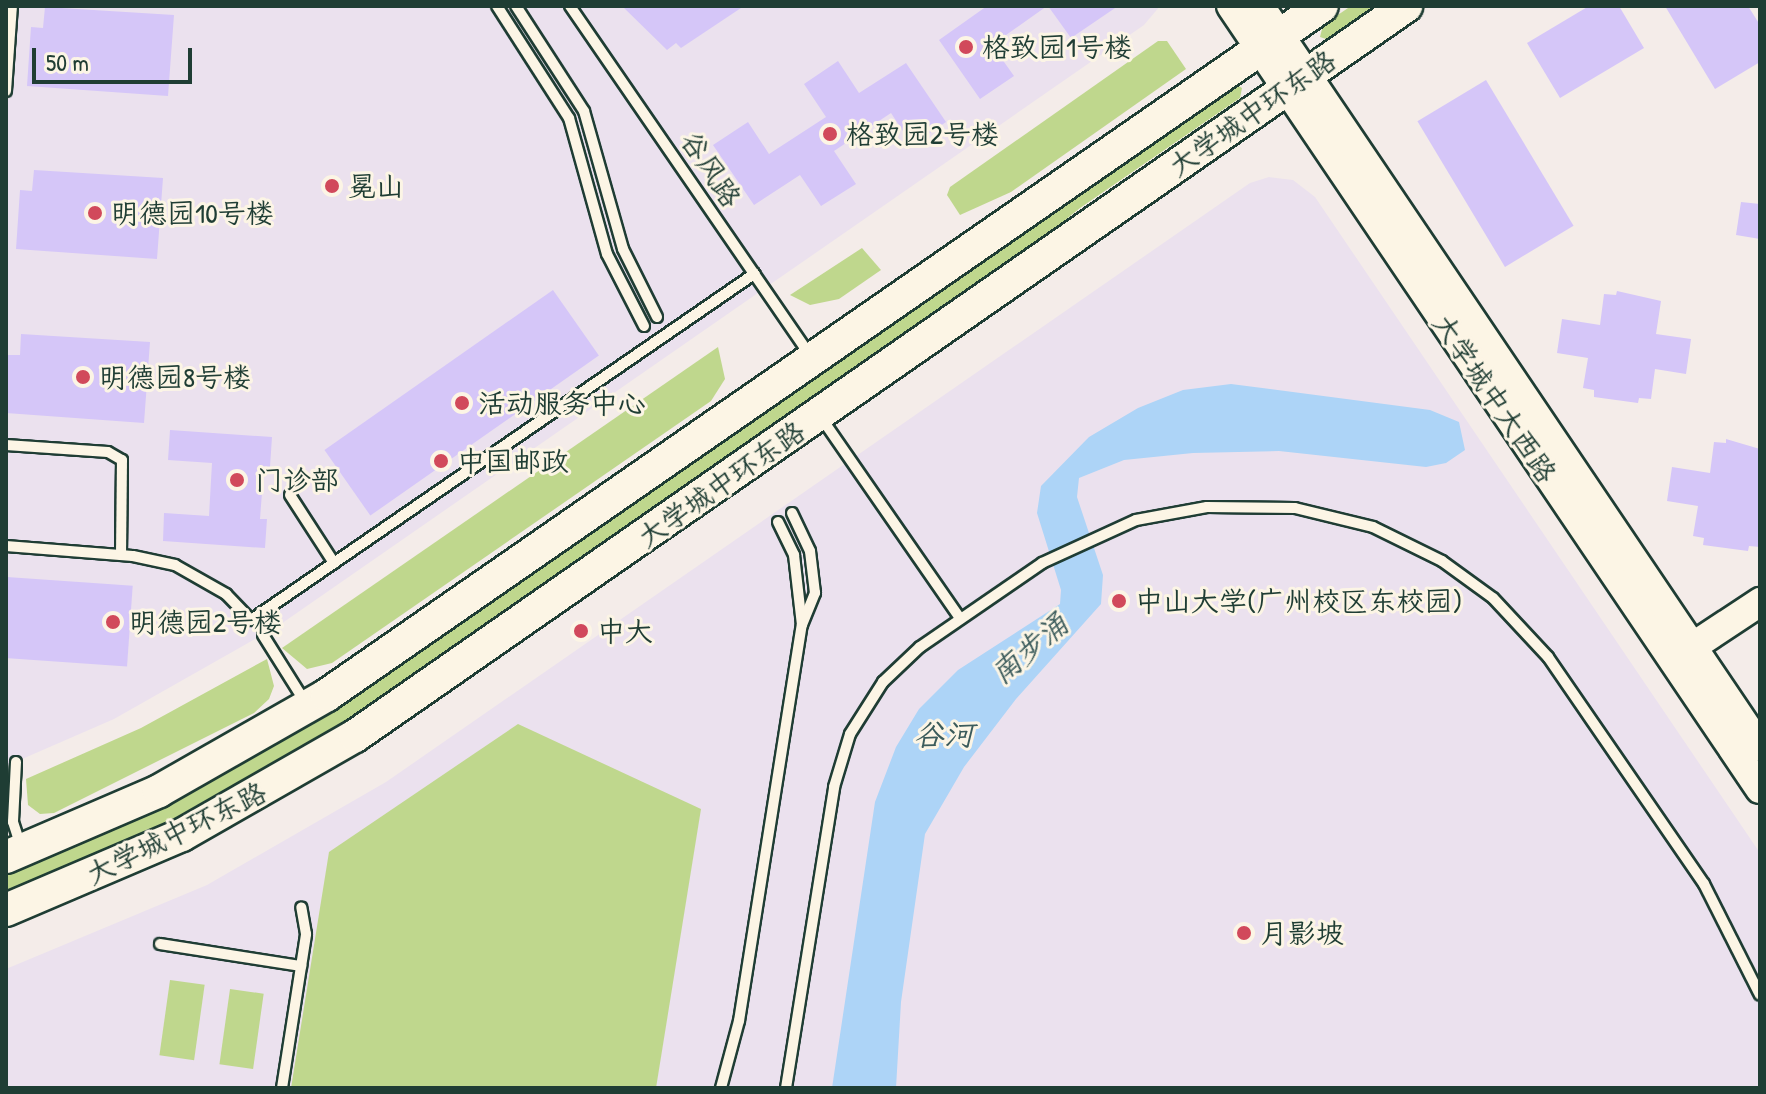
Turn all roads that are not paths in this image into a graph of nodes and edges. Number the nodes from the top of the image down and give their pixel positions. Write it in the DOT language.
graph roads {
  1 [pos="12,6"];
  2 [pos="497,6"];
  3 [pos="516,6"];
  4 [pos="570,6"];
  5 [pos="1231,6"];
  6 [pos="1260,6"];
  7 [pos="1322,6"];
  8 [pos="1406,6"];
  9 [pos="1270,42"];
  10 [pos="1297,82"];
  11 [pos="6,91"];
  12 [pos="754,274"];
  13 [pos="657,317"];
  14 [pos="644,326"];
  15 [pos="812,359"];
  16 [pos="819,415"];
  17 [pos="6,445"];
  18 [pos="290,495"];
  19 [pos="792,513"];
  20 [pos="778,522"];
  21 [pos="6,546"];
  22 [pos="121,555"];
  23 [pos="334,563"];
  24 [pos="1760,602"];
  25 [pos="960,618"];
  26 [pos="802,625"];
  27 [pos="263,635"];
  28 [pos="1683,654"];
  29 [pos="308,707"];
  30 [pos="1760,747"];
  31 [pos="16,762"];
  32 [pos="1760,789"];
  33 [pos="14,854"];
  34 [pos="301,907"];
  35 [pos="6,910"];
  36 [pos="160,944"];
  37 [pos="301,966"];
  38 [pos="1760,995"];
  39 [pos="282,1088"];
  40 [pos="721,1088"];
  41 [pos="786,1088"];
  1 -- 11 [label="lane"];
  2 -- 14 [label="lane"];
  3 -- 13 [label="lane"];
  4 -- 12 [label="lane, 谷风路"];
  5 -- 9 [label="main road, 大学城中大西路"];
  6 -- 9 [label="main road, 大学城中大西路"];
  7 -- 9 [label="main road, 大学城中环东路"];
  8 -- 10 [label="main road, 大学城中环东路"];
  9 -- 10 [label="main road, 大学城中大西路"];
  9 -- 15 [label="main road, 大学城中环东路"];
  10 -- 16 [label="main road, 大学城中环东路"];
  10 -- 28 [label="main road, 大学城中大西路"];
  12 -- 15 [label="lane, 谷风路"];
  12 -- 23 [label="lane"];
  15 -- 29 [label="main road, 大学城中环东路"];
  16 -- 25 [label="lane"];
  16 -- 35 [label="main road, 大学城中环东路"];
  17 -- 22 [label="lane"];
  18 -- 23 [label="lane"];
  19 -- 26 [label="lane"];
  20 -- 26 [label="lane"];
  21 -- 22 [label="lane"];
  22 -- 23 [label="lane"];
  24 -- 28 [label="main road"];
  25 -- 38 [label="lane"];
  25 -- 41 [label="lane"];
  26 -- 40 [label="lane"];
  27 -- 29 [label="lane"];
  28 -- 30 [label="main road, 大学城中大西路"];
  28 -- 32 [label="main road, 大学城中大西路"];
  29 -- 33 [label="main road, 大学城中环东路"];
  31 -- 33 [label="lane"];
  34 -- 37 [label="lane"];
  36 -- 37 [label="lane"];
  37 -- 39 [label="lane"];
}
